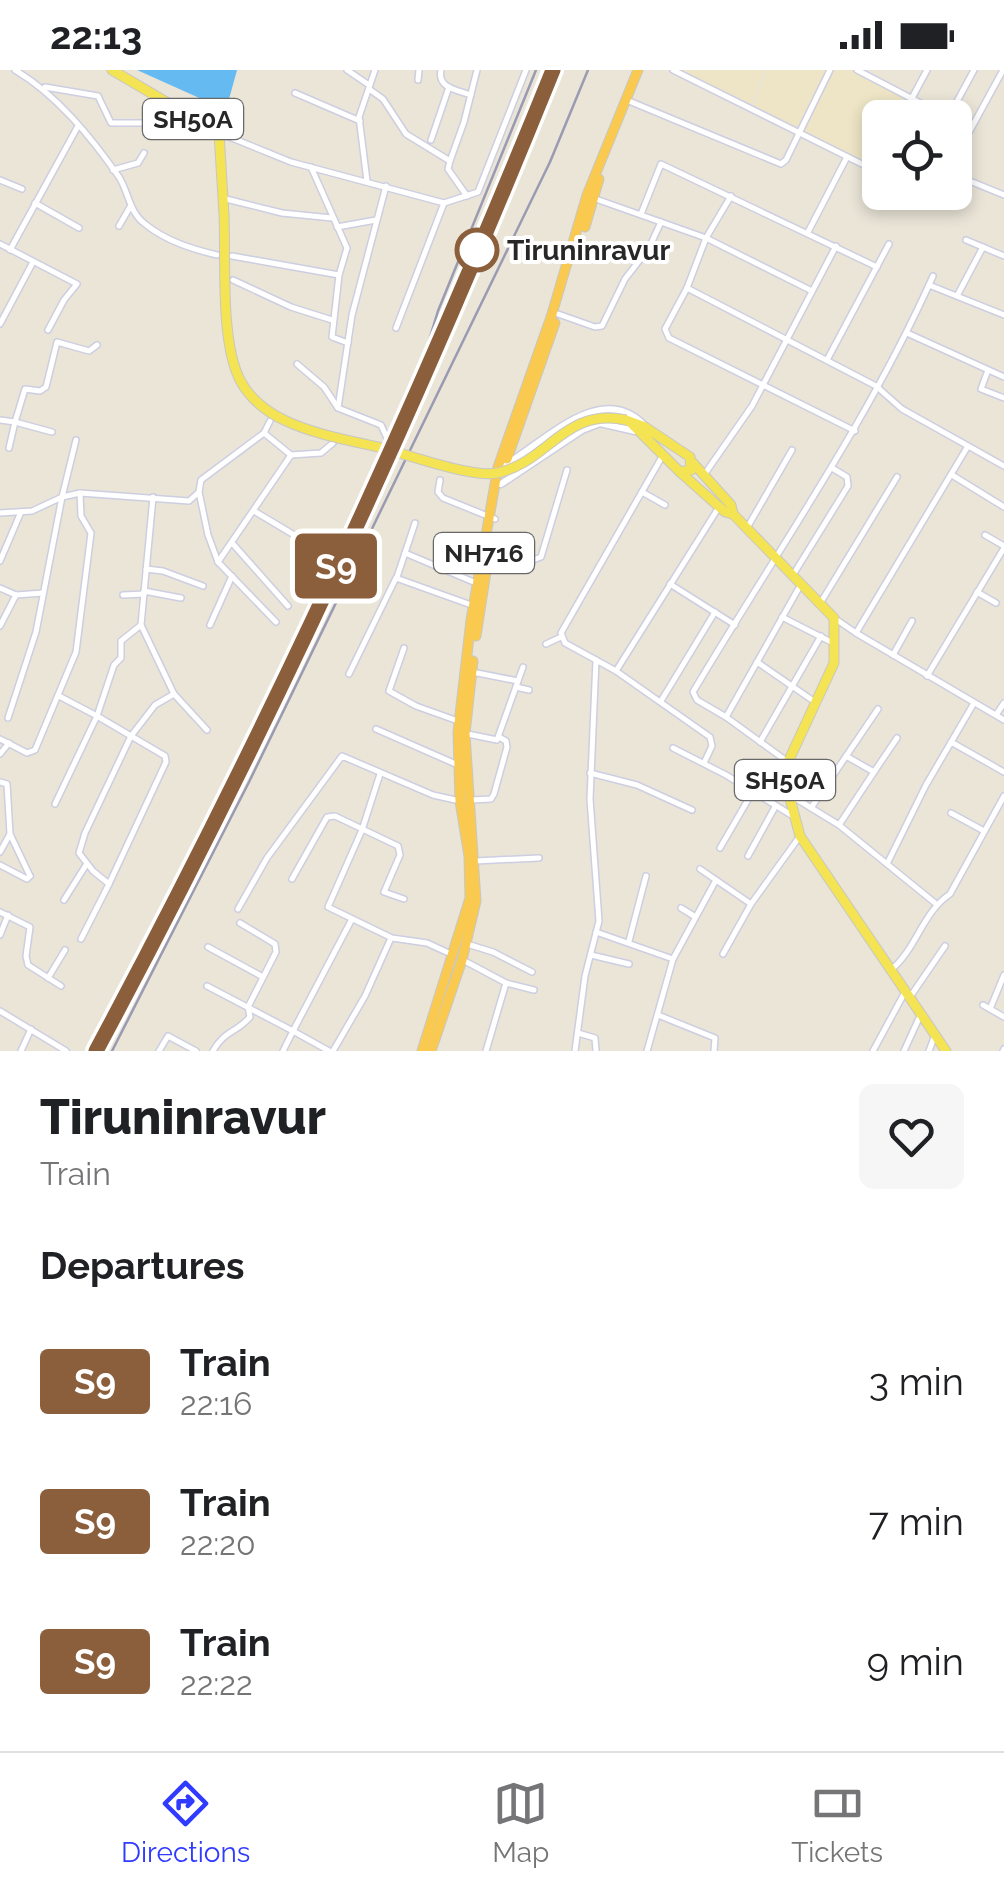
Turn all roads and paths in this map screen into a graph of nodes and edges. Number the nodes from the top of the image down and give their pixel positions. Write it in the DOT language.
graph roads {
  1 [pos="15,70"];
  2 [pos="112,70"];
  3 [pos="347,70"];
  4 [pos="375,70"];
  5 [pos="419,70"];
  6 [pos="441,70"];
  7 [pos="477,70"];
  8 [pos="526,70"];
  9 [pos="641,70"];
  10 [pos="673,70"];
  11 [pos="830,70"];
  12 [pos="857,70"];
  13 [pos="927,70"];
  14 [pos="974,70"];
  15 [pos="1002,70"];
  16 [pos="418,80"];
  17 [pos="449,86"];
  18 [pos="44,87"];
  19 [pos="369,87"];
  20 [pos="296,93"];
  21 [pos="471,95"];
  22 [pos="912,98"];
  23 [pos="916,100"];
  24 [pos="959,100"];
  25 [pos="630,101"];
  26 [pos="182,114"];
  27 [pos="360,121"];
  28 [pos="78,126"];
  29 [pos="972,126"];
  30 [pos="800,131"];
  31 [pos="219,133"];
  32 [pos="431,140"];
  33 [pos="144,153"];
  34 [pos="847,157"];
  35 [pos="450,160"];
  36 [pos="862,165"];
  37 [pos="310,167"];
  38 [pos="113,170"];
  39 [pos="0,180"];
  40 [pos="367,181"];
  41 [pos="972,182"];
  42 [pos="386,186"];
  43 [pos="22,189"];
  44 [pos="731,195"];
  45 [pos="1004,195"];
  46 [pos="467,196"];
  47 [pos="223,198"];
  48 [pos="593,198"];
  49 [pos="35,203"];
  50 [pos="444,203"];
  51 [pos="130,207"];
  52 [pos="640,214"];
  53 [pos="332,218"];
  54 [pos="376,220"];
  55 [pos="662,221"];
  56 [pos="119,226"];
  57 [pos="337,227"];
  58 [pos="79,228"];
  59 [pos="808,232"];
  60 [pos="706,238"];
  61 [pos="966,240"];
  62 [pos="0,244"];
  63 [pos="889,244"];
  64 [pos="836,246"];
  65 [pos="983,247"];
  66 [pos="10,250"];
  67 [pos="217,255"];
  68 [pos="232,256"];
  69 [pos="1004,256"];
  70 [pos="33,262"];
  71 [pos="877,267"];
  72 [pos="339,275"];
  73 [pos="933,276"];
  74 [pos="233,280"];
  75 [pos="929,284"];
  76 [pos="687,288"];
  77 [pos="812,291"];
  78 [pos="957,296"];
  79 [pos="558,314"];
  80 [pos="1004,315"];
  81 [pos="332,320"];
  82 [pos="0,324"];
  83 [pos="396,328"];
  84 [pos="48,330"];
  85 [pos="907,333"];
  86 [pos="788,340"];
  87 [pos="349,343"];
  88 [pos="97,345"];
  89 [pos="827,360"];
  90 [pos="298,364"];
  91 [pos="988,370"];
  92 [pos="1004,377"];
  93 [pos="764,385"];
  94 [pos="876,386"];
  95 [pos="1004,398"];
  96 [pos="338,408"];
  97 [pos="0,420"];
  98 [pos="270,421"];
  99 [pos="15,422"];
  100 [pos="643,430"];
  101 [pos="854,431"];
  102 [pos="52,432"];
  103 [pos="264,433"];
  104 [pos="386,438"];
  105 [pos="76,440"];
  106 [pos="333,442"];
  107 [pos="968,446"];
  108 [pos="8,448"];
  109 [pos="792,450"];
  110 [pos="291,454"];
  111 [pos="662,455"];
  112 [pos="693,462"];
  113 [pos="505,464"];
  114 [pos="1004,466"];
  115 [pos="832,468"];
  116 [pos="567,470"];
  117 [pos="680,472"];
  118 [pos="952,475"];
  119 [pos="704,476"];
  120 [pos="897,477"];
  121 [pos="440,480"];
  122 [pos="501,484"];
  123 [pos="80,492"];
  124 [pos="200,492"];
  125 [pos="642,492"];
  126 [pos="62,497"];
  127 [pos="154,497"];
  128 [pos="665,506"];
  129 [pos="719,507"];
  130 [pos="1004,507"];
  131 [pos="254,511"];
  132 [pos="21,512"];
  133 [pos="0,513"];
  134 [pos="732,514"];
  135 [pos="492,518"];
  136 [pos="415,523"];
  137 [pos="747,528"];
  138 [pos="985,535"];
  139 [pos="233,544"];
  140 [pos="490,546"];
  141 [pos="1004,546"];
  142 [pos="316,548"];
  143 [pos="405,552"];
  144 [pos="776,559"];
  145 [pos="0,561"];
  146 [pos="218,562"];
  147 [pos="146,569"];
  148 [pos="232,576"];
  149 [pos="396,578"];
  150 [pos="791,578"];
  151 [pos="478,584"];
  152 [pos="670,584"];
  153 [pos="203,586"];
  154 [pos="800,586"];
  155 [pos="0,588"];
  156 [pos="977,592"];
  157 [pos="42,593"];
  158 [pos="144,593"];
  159 [pos="123,595"];
  160 [pos="16,596"];
  161 [pos="181,598"];
  162 [pos="996,604"];
  163 [pos="819,605"];
  164 [pos="288,606"];
  165 [pos="474,606"];
  166 [pos="714,612"];
  167 [pos="782,617"];
  168 [pos="834,618"];
  169 [pos="912,621"];
  170 [pos="276,622"];
  171 [pos="141,625"];
  172 [pos="210,625"];
  173 [pos="735,625"];
  174 [pos="0,626"];
  175 [pos="856,633"];
  176 [pos="561,636"];
  177 [pos="821,636"];
  178 [pos="546,644"];
  179 [pos="836,644"];
  180 [pos="404,648"];
  181 [pos="893,655"];
  182 [pos="596,660"];
  183 [pos="758,662"];
  184 [pos="523,667"];
  185 [pos="472,672"];
  186 [pos="616,672"];
  187 [pos="350,674"];
  188 [pos="926,676"];
  189 [pos="517,684"];
  190 [pos="792,686"];
  191 [pos="529,690"];
  192 [pos="174,694"];
  193 [pos="59,696"];
  194 [pos="661,700"];
  195 [pos="815,702"];
  196 [pos="974,703"];
  197 [pos="1004,703"];
  198 [pos="878,709"];
  199 [pos="98,716"];
  200 [pos="726,716"];
  201 [pos="996,716"];
  202 [pos="8,718"];
  203 [pos="1004,720"];
  204 [pos="376,729"];
  205 [pos="461,729"];
  206 [pos="207,730"];
  207 [pos="130,736"];
  208 [pos="499,737"];
  209 [pos="896,738"];
  210 [pos="0,739"];
  211 [pos="951,742"];
  212 [pos="9,743"];
  213 [pos="759,743"];
  214 [pos="673,748"];
  215 [pos="0,754"];
  216 [pos="846,756"];
  217 [pos="788,762"];
  218 [pos="704,764"];
  219 [pos="458,765"];
  220 [pos="874,772"];
  221 [pos="1004,772"];
  222 [pos="380,774"];
  223 [pos="590,774"];
  224 [pos="0,782"];
  225 [pos="752,793"];
  226 [pos="788,794"];
  227 [pos="1004,796"];
  228 [pos="465,800"];
  229 [pos="3,804"];
  230 [pos="56,804"];
  231 [pos="775,808"];
  232 [pos="811,808"];
  233 [pos="692,810"];
  234 [pos="951,814"];
  235 [pos="793,816"];
  236 [pos="839,825"];
  237 [pos="362,830"];
  238 [pos="984,831"];
  239 [pos="10,834"];
  240 [pos="800,836"];
  241 [pos="720,848"];
  242 [pos="1,849"];
  243 [pos="748,856"];
  244 [pos="539,858"];
  245 [pos="475,860"];
  246 [pos="887,864"];
  247 [pos="0,865"];
  248 [pos="86,865"];
  249 [pos="700,869"];
  250 [pos="646,876"];
  251 [pos="292,879"];
  252 [pos="716,880"];
  253 [pos="110,884"];
  254 [pos="404,899"];
  255 [pos="64,900"];
  256 [pos="751,904"];
  257 [pos="935,904"];
  258 [pos="682,908"];
  259 [pos="238,909"];
  260 [pos="0,912"];
  261 [pos="8,916"];
  262 [pos="694,916"];
  263 [pos="352,919"];
  264 [pos="240,923"];
  265 [pos="596,932"];
  266 [pos="0,935"];
  267 [pos="392,938"];
  268 [pos="81,939"];
  269 [pos="629,941"];
  270 [pos="466,944"];
  271 [pos="945,946"];
  272 [pos="208,947"];
  273 [pos="65,950"];
  274 [pos="723,954"];
  275 [pos="591,955"];
  276 [pos="458,957"];
  277 [pos="674,959"];
  278 [pos="629,964"];
  279 [pos="891,970"];
  280 [pos="532,972"];
  281 [pos="1004,975"];
  282 [pos="263,977"];
  283 [pos="48,978"];
  284 [pos="506,983"];
  285 [pos="61,986"];
  286 [pos="207,986"];
  287 [pos="534,990"];
  288 [pos="908,994"];
  289 [pos="983,1005"];
  290 [pos="248,1007"];
  291 [pos="990,1009"];
  292 [pos="0,1011"];
  293 [pos="922,1014"];
  294 [pos="658,1015"];
  295 [pos="1004,1017"];
  296 [pos="30,1029"];
  297 [pos="293,1031"];
  298 [pos="578,1033"];
  299 [pos="935,1035"];
  300 [pos="20,1051"];
  301 [pos="66,1051"];
  302 [pos="159,1051"];
  303 [pos="196,1051"];
  304 [pos="213,1051"];
  305 [pos="282,1051"];
  306 [pos="331,1051"];
  307 [pos="422,1051"];
  308 [pos="430,1051"];
  309 [pos="486,1051"];
  310 [pos="576,1051"];
  311 [pos="596,1051"];
  312 [pos="647,1051"];
  313 [pos="714,1051"];
  314 [pos="873,1051"];
  315 [pos="904,1051"];
  316 [pos="929,1051"];
  317 [pos="946,1051"];
  1 -- 18 [label="street"];
  2 -- 26 [label="main road, SH50A"];
  3 -- 19 [label="street"];
  4 -- 19 [label="street"];
  5 -- 16 [label="street"];
  6 -- 17 [label="street"];
  7 -- 21 [label="street"];
  8 -- 46 [label="street"];
  9 -- 25 [label="highway, NH716"];
  9 -- 135 [label="highway, NH716"];
  10 -- 30 [label="street"];
  11 -- 30 [label="street"];
  12 -- 22 [label="street"];
  13 -- 22 [label="street"];
  14 -- 24 [label="street"];
  15 -- 29 [label="street"];
  17 -- 21 [label="street"];
  17 -- 32 [label="street"];
  18 -- 26 [label="street"];
  18 -- 28 [label="street"];
  19 -- 27 [label="street"];
  19 -- 35 [label="street"];
  20 -- 27 [label="street"];
  21 -- 35 [label="street"];
  22 -- 23 [label="street"];
  25 -- 30 [label="street"];
  25 -- 48 [label="highway, NH716"];
  26 -- 31 [label="main road, SH50A"];
  27 -- 40 [label="street"];
  28 -- 38 [label="street"];
  28 -- 49 [label="street"];
  30 -- 34 [label="street"];
  31 -- 37 [label="street"];
  31 -- 47 [label="main road, SH50A"];
  33 -- 38 [label="street"];
  34 -- 36 [label="street"];
  34 -- 59 [label="street"];
  35 -- 46 [label="street"];
  37 -- 40 [label="street"];
  37 -- 53 [label="street"];
  38 -- 51 [label="street"];
  39 -- 43 [label="street"];
  40 -- 42 [label="street"];
  41 -- 45 [label="street"];
  42 -- 50 [label="street"];
  42 -- 54 [label="street"];
  44 -- 52 [label="street"];
  44 -- 59 [label="street"];
  44 -- 60 [label="street"];
  46 -- 50 [label="street"];
  47 -- 53 [label="street"];
  47 -- 100 [label="main road, SH50A, bridge"];
  48 -- 52 [label="street"];
  48 -- 79 [label="highway, NH716"];
  49 -- 58 [label="street"];
  49 -- 66 [label="street"];
  50 -- 83 [label="street"];
  51 -- 56 [label="street"];
  51 -- 67 [label="street"];
  52 -- 55 [label="street"];
  53 -- 57 [label="street"];
  54 -- 57 [label="street"];
  54 -- 87 [label="street"];
  55 -- 60 [label="street"];
  55 -- 79 [label="street"];
  57 -- 72 [label="street"];
  59 -- 64 [label="street"];
  60 -- 76 [label="street"];
  60 -- 77 [label="street"];
  61 -- 65 [label="street"];
  62 -- 66 [label="street"];
  63 -- 71 [label="street"];
  64 -- 71 [label="street"];
  64 -- 77 [label="street"];
  65 -- 69 [label="street"];
  65 -- 78 [label="street"];
  66 -- 70 [label="street"];
  68 -- 72 [label="street"];
  70 -- 82 [label="street"];
  70 -- 84 [label="street"];
  71 -- 89 [label="street"];
  72 -- 81 [label="street"];
  73 -- 75 [label="street"];
  74 -- 81 [label="street"];
  75 -- 78 [label="street"];
  75 -- 85 [label="street"];
  76 -- 86 [label="street"];
  76 -- 93 [label="street"];
  77 -- 86 [label="street"];
  78 -- 80 [label="street"];
  79 -- 113 [label="highway, NH716"];
  81 -- 87 [label="street"];
  85 -- 91 [label="street"];
  85 -- 94 [label="street"];
  86 -- 89 [label="street"];
  86 -- 93 [label="street"];
  87 -- 96 [label="street"];
  88 -- 99 [label="street"];
  89 -- 94 [label="street"];
  90 -- 96 [label="street"];
  91 -- 92 [label="street"];
  91 -- 95 [label="street"];
  93 -- 101 [label="street"];
  93 -- 119 [label="street"];
  94 -- 101 [label="street"];
  94 -- 107 [label="street"];
  96 -- 104 [label="street"];
  97 -- 99 [label="street"];
  98 -- 103 [label="street"];
  99 -- 102 [label="street"];
  99 -- 108 [label="street"];
  100 -- 111 [label="main road"];
  100 -- 112 [label="main road"];
  100 -- 113 [label="street"];
  100 -- 122 [label="street"];
  101 -- 115 [label="street"];
  103 -- 110 [label="street"];
  103 -- 124 [label="street"];
  105 -- 126 [label="street"];
  106 -- 110 [label="street"];
  107 -- 114 [label="street"];
  107 -- 118 [label="street"];
  109 -- 137 [label="street"];
  110 -- 131 [label="street"];
  111 -- 117 [label="main road"];
  111 -- 125 [label="street"];
  112 -- 117 [label="main road"];
  112 -- 119 [label="main road"];
  113 -- 122 [label="highway, NH716"];
  115 -- 144 [label="street"];
  115 -- 150 [label="street"];
  116 -- 140 [label="street"];
  117 -- 129 [label="main road"];
  118 -- 130 [label="street"];
  118 -- 175 [label="street"];
  119 -- 134 [label="main road"];
  120 -- 163 [label="street"];
  121 -- 135 [label="street"];
  122 -- 135 [label="highway, NH716"];
  123 -- 126 [label="street"];
  123 -- 127 [label="street"];
  123 -- 193 [label="street"];
  124 -- 127 [label="street"];
  124 -- 146 [label="street"];
  125 -- 128 [label="street"];
  125 -- 176 [label="street"];
  126 -- 132 [label="street"];
  126 -- 157 [label="street"];
  127 -- 147 [label="street"];
  129 -- 134 [label="main road"];
  129 -- 152 [label="street"];
  131 -- 139 [label="street"];
  131 -- 142 [label="street"];
  132 -- 133 [label="street"];
  132 -- 145 [label="street"];
  134 -- 137 [label="main road"];
  135 -- 140 [label="highway, NH716"];
  135 -- 151 [label="highway, NH716"];
  136 -- 143 [label="street"];
  137 -- 144 [label="main road"];
  138 -- 141 [label="street"];
  139 -- 146 [label="street"];
  139 -- 164 [label="street"];
  140 -- 185 [label="highway, NH716"];
  141 -- 156 [label="street"];
  143 -- 149 [label="street"];
  143 -- 151 [label="street"];
  144 -- 150 [label="main road"];
  144 -- 173 [label="street"];
  146 -- 148 [label="street"];
  147 -- 153 [label="street"];
  147 -- 158 [label="street"];
  148 -- 170 [label="street"];
  148 -- 172 [label="street"];
  149 -- 165 [label="street"];
  149 -- 187 [label="street"];
  150 -- 154 [label="main road"];
  151 -- 165 [label="highway, NH716"];
  152 -- 166 [label="street"];
  152 -- 186 [label="street"];
  154 -- 163 [label="main road"];
  154 -- 167 [label="street"];
  155 -- 160 [label="street"];
  156 -- 162 [label="street"];
  156 -- 188 [label="street"];
  157 -- 160 [label="street"];
  157 -- 202 [label="street"];
  158 -- 159 [label="street"];
  158 -- 161 [label="street"];
  158 -- 171 [label="street"];
  160 -- 174 [label="street"];
  163 -- 168 [label="main road"];
  165 -- 205 [label="highway, NH716"];
  166 -- 173 [label="street"];
  166 -- 194 [label="street"];
  167 -- 177 [label="street"];
  167 -- 183 [label="street"];
  168 -- 175 [label="street"];
  168 -- 179 [label="main road, SH50A"];
  169 -- 181 [label="street"];
  171 -- 192 [label="street"];
  171 -- 199 [label="street"];
  173 -- 200 [label="street"];
  175 -- 181 [label="street"];
  176 -- 178 [label="street"];
  176 -- 182 [label="street"];
  177 -- 179 [label="street"];
  177 -- 190 [label="street"];
  179 -- 195 [label="main road, SH50A"];
  180 -- 205 [label="street"];
  181 -- 188 [label="street"];
  182 -- 186 [label="street"];
  182 -- 223 [label="street"];
  183 -- 190 [label="street"];
  183 -- 200 [label="street"];
  184 -- 189 [label="street"];
  185 -- 189 [label="street"];
  185 -- 205 [label="highway, NH716"];
  186 -- 194 [label="street"];
  188 -- 196 [label="street"];
  189 -- 191 [label="street"];
  189 -- 208 [label="street"];
  190 -- 195 [label="street"];
  190 -- 213 [label="street"];
  192 -- 206 [label="street"];
  192 -- 207 [label="street"];
  193 -- 199 [label="street"];
  193 -- 212 [label="street"];
  194 -- 218 [label="street"];
  195 -- 217 [label="main road, SH50A"];
  196 -- 201 [label="street"];
  196 -- 211 [label="street"];
  197 -- 201 [label="street"];
  198 -- 216 [label="street"];
  199 -- 207 [label="street"];
  199 -- 230 [label="street"];
  200 -- 213 [label="street"];
  201 -- 203 [label="street"];
  204 -- 219 [label="street"];
  205 -- 208 [label="street"];
  205 -- 219 [label="highway, NH716"];
  205 -- 228 [label="highway, NH716"];
  207 -- 248 [label="street"];
  207 -- 253 [label="street"];
  208 -- 228 [label="street"];
  209 -- 220 [label="street"];
  210 -- 212 [label="street"];
  211 -- 221 [label="street"];
  211 -- 246 [label="street"];
  212 -- 215 [label="street"];
  213 -- 217 [label="street"];
  214 -- 218 [label="street"];
  216 -- 220 [label="street"];
  216 -- 232 [label="street"];
  217 -- 226 [label="main road, SH50A"];
  218 -- 225 [label="street"];
  219 -- 228 [label="highway, NH716"];
  220 -- 236 [label="street"];
  222 -- 228 [label="street"];
  222 -- 237 [label="street"];
  222 -- 259 [label="street"];
  223 -- 233 [label="street"];
  223 -- 265 [label="street"];
  224 -- 229 [label="street"];
  225 -- 231 [label="street"];
  225 -- 241 [label="street"];
  226 -- 232 [label="street"];
  226 -- 235 [label="main road, SH50A"];
  227 -- 238 [label="street"];
  228 -- 245 [label="highway, NH716"];
  228 -- 276 [label="highway, NH716"];
  229 -- 239 [label="street"];
  231 -- 235 [label="street"];
  231 -- 243 [label="street"];
  232 -- 236 [label="street"];
  234 -- 238 [label="street"];
  235 -- 240 [label="main road, SH50A"];
  236 -- 246 [label="street"];
  237 -- 251 [label="street"];
  237 -- 254 [label="street"];
  237 -- 263 [label="street"];
  238 -- 257 [label="street"];
  239 -- 242 [label="street"];
  239 -- 247 [label="street"];
  240 -- 256 [label="street"];
  240 -- 279 [label="main road, SH50A"];
  244 -- 245 [label="street"];
  245 -- 270 [label="highway, NH716"];
  246 -- 257 [label="street"];
  248 -- 253 [label="street"];
  248 -- 255 [label="street"];
  249 -- 252 [label="street"];
  250 -- 269 [label="street"];
  252 -- 256 [label="street"];
  252 -- 262 [label="street"];
  253 -- 268 [label="street"];
  256 -- 274 [label="street"];
  257 -- 279 [label="street"];
  258 -- 262 [label="street"];
  260 -- 261 [label="street"];
  261 -- 266 [label="street"];
  261 -- 283 [label="street"];
  262 -- 277 [label="street"];
  263 -- 267 [label="street"];
  263 -- 297 [label="street"];
  264 -- 282 [label="street"];
  265 -- 269 [label="street"];
  265 -- 275 [label="street"];
  267 -- 276 [label="street"];
  267 -- 306 [label="street"];
  269 -- 277 [label="street"];
  270 -- 276 [label="highway, NH716"];
  270 -- 280 [label="street"];
  271 -- 288 [label="street"];
  272 -- 282 [label="street"];
  273 -- 283 [label="street"];
  275 -- 278 [label="street"];
  275 -- 298 [label="street"];
  276 -- 284 [label="street"];
  276 -- 307 [label="highway, NH716"];
  276 -- 308 [label="highway, NH716"];
  277 -- 294 [label="street"];
  279 -- 288 [label="main road, SH50A"];
  281 -- 291 [label="street"];
  282 -- 290 [label="street"];
  283 -- 285 [label="street"];
  284 -- 287 [label="street"];
  284 -- 309 [label="street"];
  286 -- 290 [label="street"];
  288 -- 293 [label="main road, SH50A"];
  288 -- 314 [label="street"];
  289 -- 291 [label="street"];
  290 -- 297 [label="street"];
  290 -- 304 [label="street"];
  291 -- 295 [label="street"];
  292 -- 296 [label="street"];
  293 -- 299 [label="main road, SH50A"];
  293 -- 315 [label="street"];
  294 -- 312 [label="street"];
  294 -- 313 [label="street"];
  296 -- 300 [label="street"];
  296 -- 301 [label="street"];
  297 -- 305 [label="street"];
  297 -- 306 [label="street"];
  298 -- 310 [label="street"];
  298 -- 311 [label="street"];
  299 -- 316 [label="street"];
  299 -- 317 [label="main road, SH50A"];
  302 -- 303 [label="street"];
}
